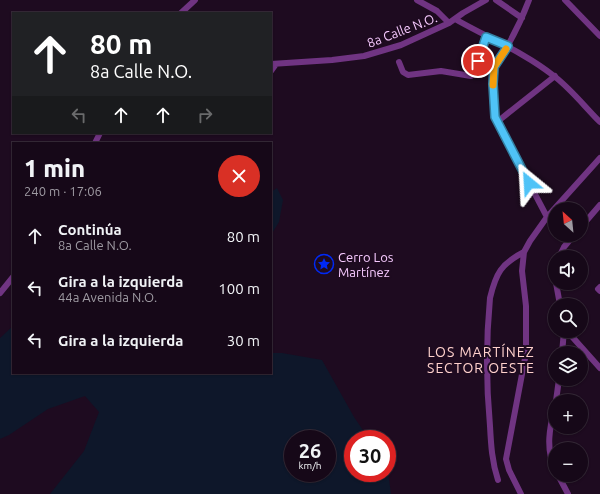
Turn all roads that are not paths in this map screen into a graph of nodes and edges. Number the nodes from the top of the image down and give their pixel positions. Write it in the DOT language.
graph roads {
  1 [pos="195,0"];
  2 [pos="417,0"];
  3 [pos="486,0"];
  4 [pos="496,0"];
  5 [pos="528,0"];
  6 [pos="565,0"];
  7 [pos="182,12"];
  8 [pos="522,18"];
  9 [pos="455,19"];
  10 [pos="449,23"];
  11 [pos="600,36"];
  12 [pos="486,37"];
  13 [pos="508,46"];
  14 [pos="399,62"];
  15 [pos="274,64"];
  16 [pos="555,76"];
  17 [pos="497,122"];
  18 [pos="600,122"];
  19 [pos="600,158"];
  20 [pos="600,205"];
  21 [pos="547,217"];
  22 [pos="588,219"];
  23 [pos="524,252"];
  24 [pos="12,278"];
  25 [pos="600,287"];
  26 [pos="600,291"];
  27 [pos="0,293"];
  28 [pos="572,338"];
  29 [pos="600,368"];
  30 [pos="498,480"];
  31 [pos="562,482"];
  32 [pos="521,494"];
  33 [pos="568,494"];
  1 -- 7 [label="street"];
  2 -- 10 [label="street"];
  3 -- 9 [label="street, 8a Calle N.O."];
  4 -- 8 [label="street"];
  5 -- 8 [label="street"];
  6 -- 11 [label="street"];
  8 -- 13 [label="street"];
  9 -- 10 [label="street, 8a Calle N.O."];
  9 -- 12 [label="street"];
  10 -- 15 [label="street, 8a Calle N.O."];
  12 -- 13 [label="street"];
  12 -- 14 [label="street"];
  13 -- 16 [label="street"];
  13 -- 17 [label="street"];
  16 -- 17 [label="street"];
  16 -- 18 [label="street"];
  17 -- 21 [label="street"];
  19 -- 21 [label="street"];
  20 -- 22 [label="street"];
  21 -- 23 [label="street"];
  23 -- 30 [label="street"];
  23 -- 32 [label="street"];
  24 -- 27 [label="street"];
  25 -- 26 [label="street"];
  28 -- 29 [label="street"];
  31 -- 33 [label="street"];
}
